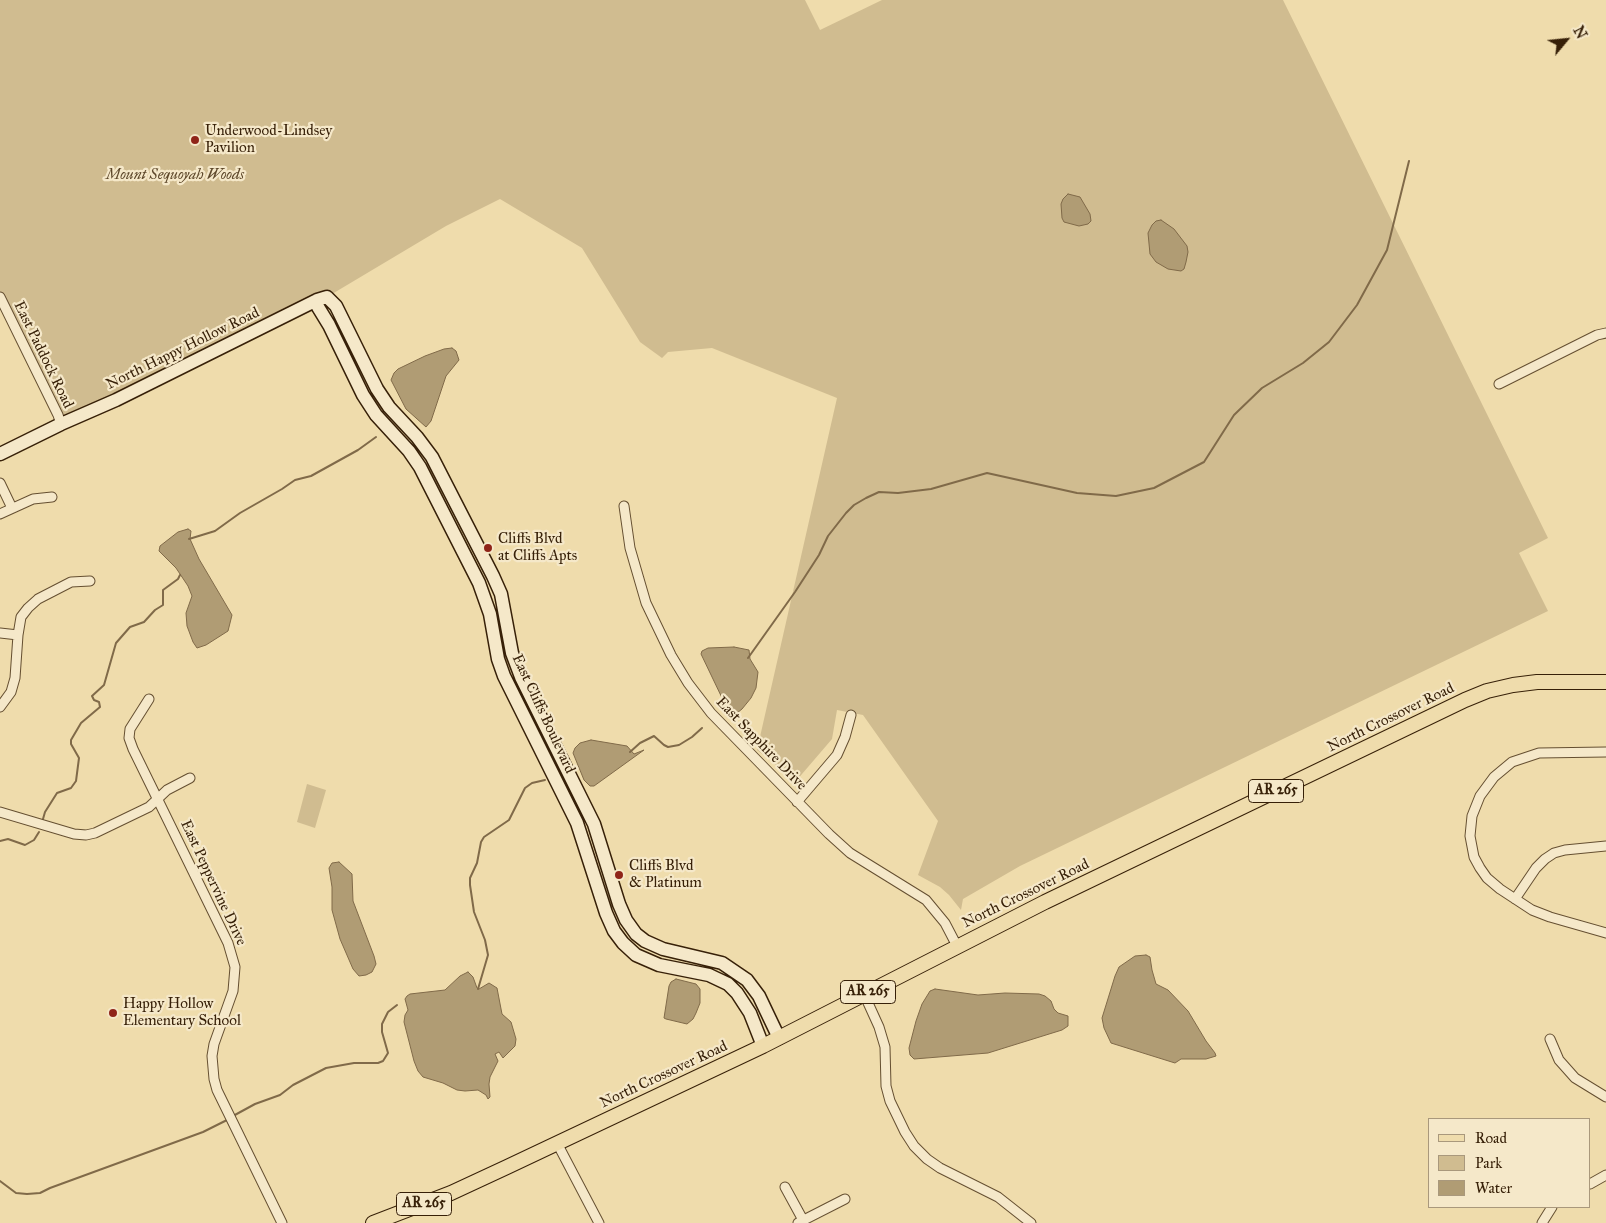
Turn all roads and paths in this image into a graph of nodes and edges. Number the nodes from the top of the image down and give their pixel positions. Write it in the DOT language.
graph roads {
  1 [pos="0,297"];
  2 [pos="317,300"];
  3 [pos="1606,333"];
  4 [pos="1499,384"];
  5 [pos="380,393"];
  6 [pos="367,400"];
  7 [pos="61,424"];
  8 [pos="0,454"];
  9 [pos="0,483"];
  10 [pos="52,497"];
  11 [pos="624,506"];
  12 [pos="12,508"];
  13 [pos="0,514"];
  14 [pos="90,581"];
  15 [pos="0,633"];
  16 [pos="18,636"];
  17 [pos="1606,682"];
  18 [pos="149,699"];
  19 [pos="0,707"];
  20 [pos="851,715"];
  21 [pos="1606,752"];
  22 [pos="190,778"];
  23 [pos="157,799"];
  24 [pos="797,802"];
  25 [pos="0,812"];
  26 [pos="1606,846"];
  27 [pos="1515,899"];
  28 [pos="1606,933"];
  29 [pos="957,946"];
  30 [pos="864,994"];
  31 [pos="779,1038"];
  32 [pos="1550,1039"];
  33 [pos="764,1046"];
  34 [pos="1606,1097"];
  35 [pos="557,1143"];
  36 [pos="1606,1175"];
  37 [pos="1591,1183"];
  38 [pos="785,1187"];
  39 [pos="845,1199"];
  40 [pos="1551,1208"];
  41 [pos="800,1222"];
  42 [pos="282,1223"];
  43 [pos="374,1223"];
  44 [pos="599,1223"];
  45 [pos="1031,1223"];
  46 [pos="1542,1223"];
  1 -- 7 [label="street, East Paddock Road"];
  2 -- 5 [label="street, East Cliffs Boulevard"];
  2 -- 6 [label="street, East Cliffs Boulevard"];
  2 -- 7 [label="street, North Happy Hollow Road"];
  3 -- 4 [label="street"];
  5 -- 6 [label="street"];
  5 -- 31 [label="street, East Cliffs Boulevard"];
  6 -- 33 [label="street, East Cliffs Boulevard"];
  7 -- 8 [label="street, North Happy Hollow Road"];
  9 -- 12 [label="street"];
  10 -- 12 [label="street"];
  11 -- 24 [label="street, East Sapphire Drive"];
  12 -- 13 [label="street"];
  14 -- 16 [label="street"];
  15 -- 16 [label="street"];
  16 -- 19 [label="street"];
  17 -- 29 [label="main road, North Crossover Road / AR 265"];
  18 -- 23 [label="street, East Peppervine Drive"];
  20 -- 24 [label="street"];
  21 -- 27 [label="street"];
  22 -- 23 [label="street"];
  23 -- 25 [label="street"];
  23 -- 42 [label="street, East Peppervine Drive"];
  24 -- 29 [label="street, East Sapphire Drive"];
  26 -- 27 [label="street"];
  27 -- 28 [label="street"];
  29 -- 30 [label="main road, North Crossover Road / AR 265"];
  30 -- 31 [label="main road, North Crossover Road / AR 265"];
  30 -- 45 [label="street"];
  31 -- 33 [label="main road, North Crossover Road / AR 265"];
  32 -- 34 [label="street"];
  33 -- 35 [label="main road, North Crossover Road / AR 265"];
  35 -- 43 [label="main road, North Crossover Road / AR 265"];
  35 -- 44 [label="street"];
  36 -- 37 [label="street"];
  38 -- 41 [label="street"];
  39 -- 41 [label="street"];
  40 -- 46 [label="street"];
}
